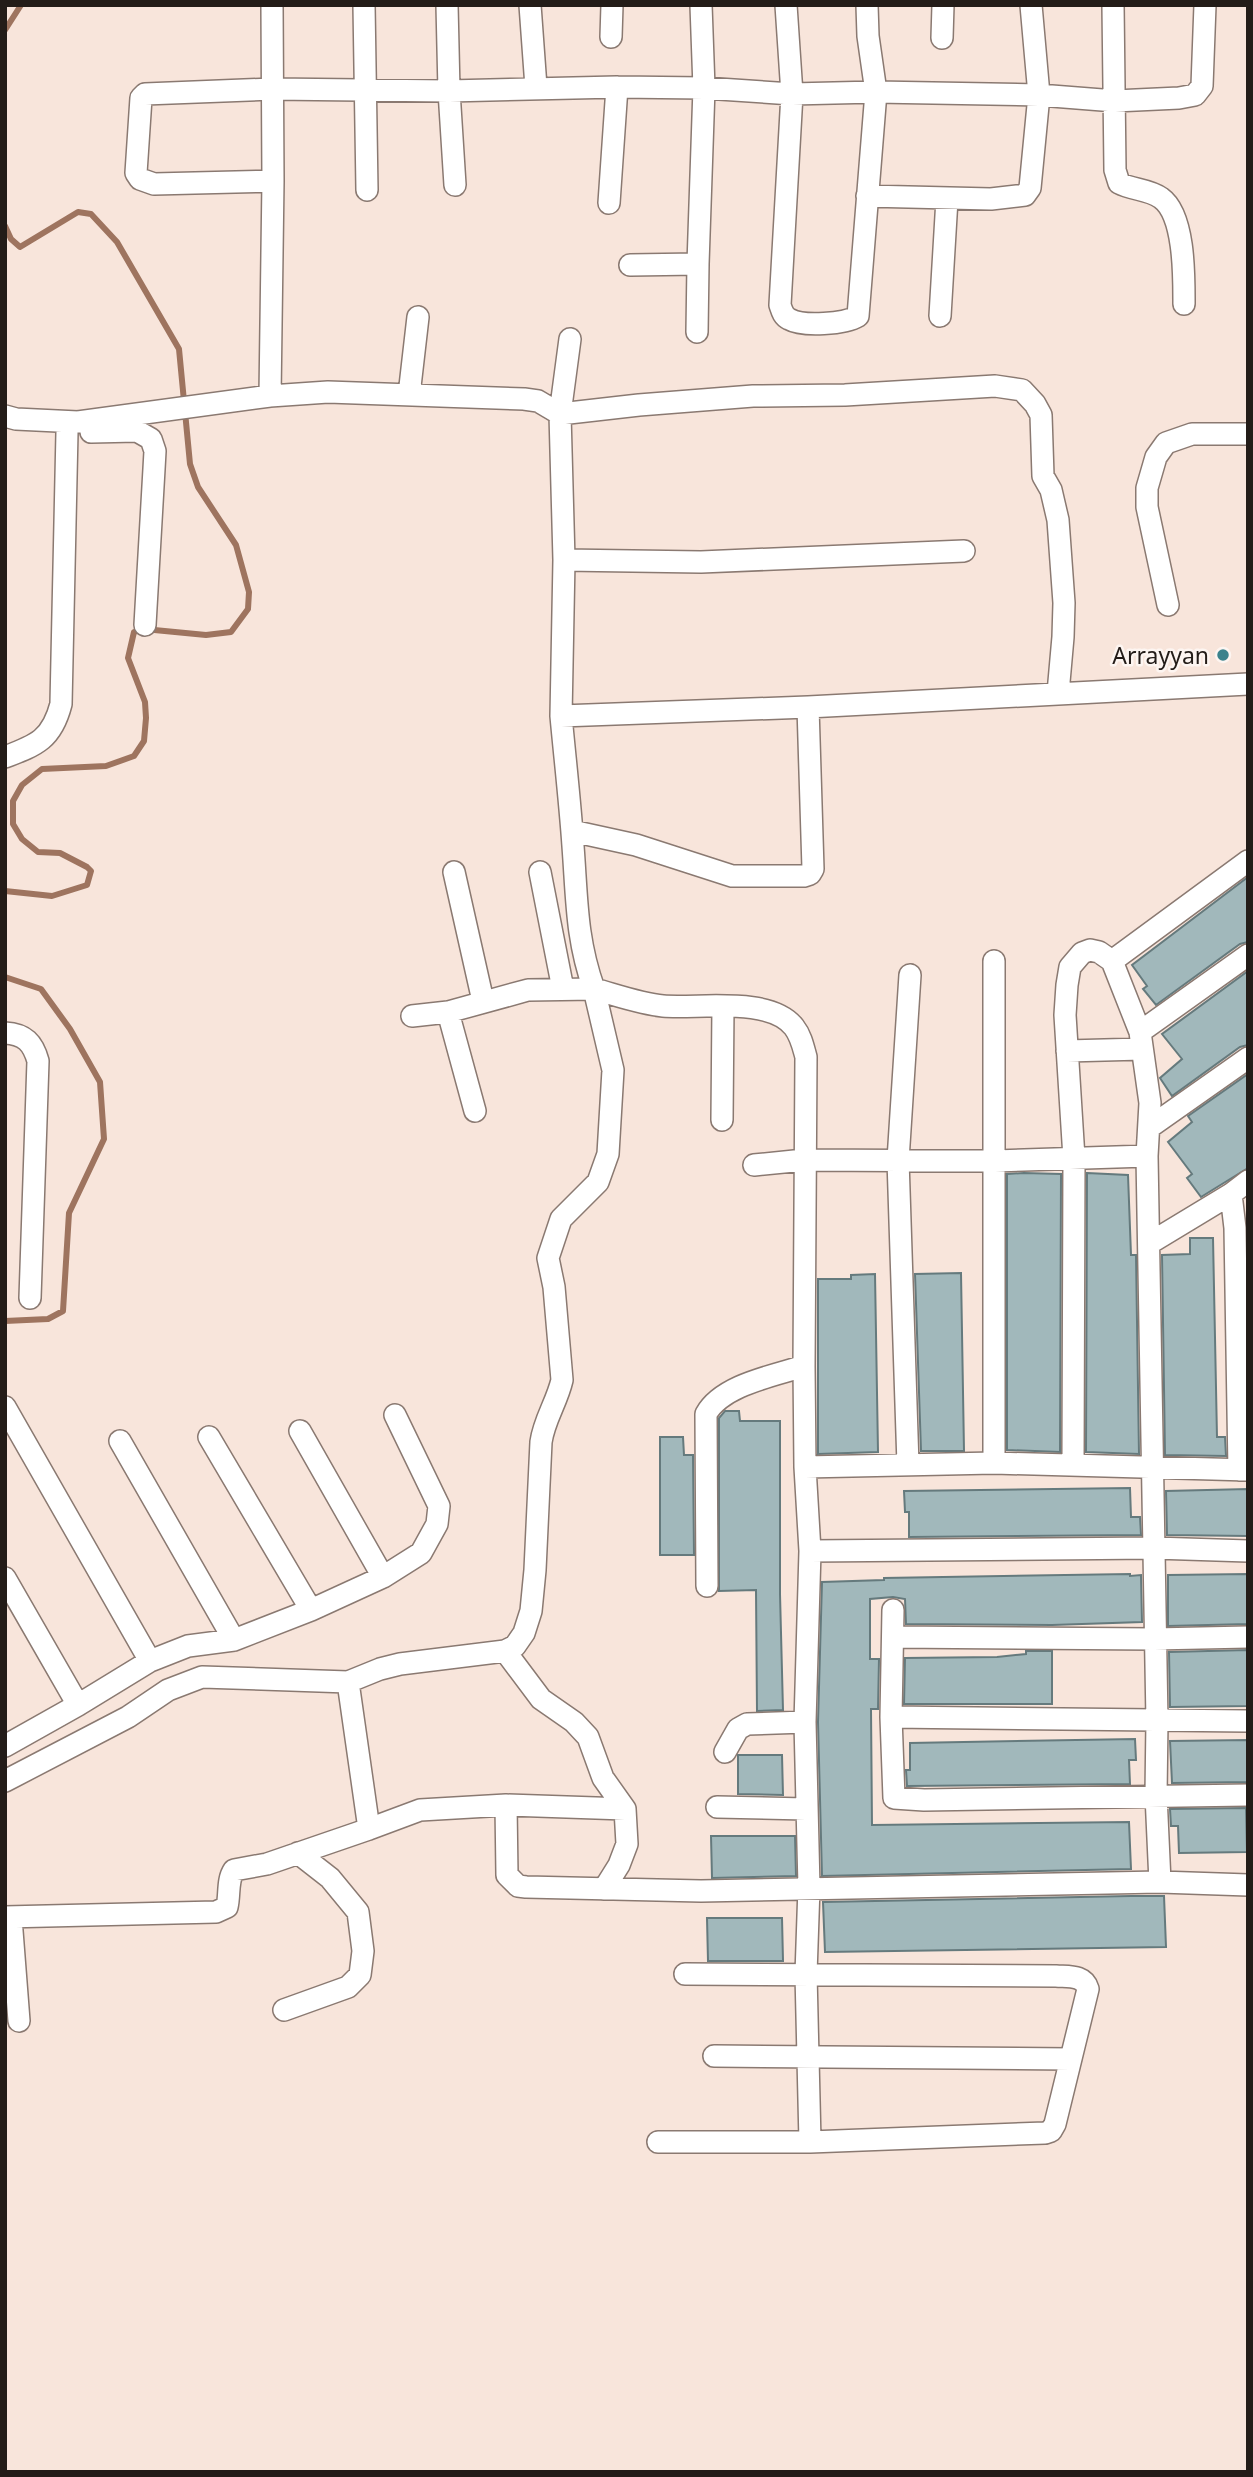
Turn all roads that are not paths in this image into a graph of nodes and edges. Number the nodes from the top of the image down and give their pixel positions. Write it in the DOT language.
graph roads {
  1 [pos="272,5"];
  2 [pos="364,5"];
  3 [pos="447,5"];
  4 [pos="530,5"];
  5 [pos="612,5"];
  6 [pos="701,5"];
  7 [pos="786,5"];
  8 [pos="867,5"];
  9 [pos="943,5"];
  10 [pos="1031,5"];
  11 [pos="1113,5"];
  12 [pos="1205,5"];
  13 [pos="611,37"];
  14 [pos="942,38"];
  15 [pos="617,87"];
  16 [pos="536,88"];
  17 [pos="704,88"];
  18 [pos="272,89"];
  19 [pos="366,90"];
  20 [pos="449,91"];
  21 [pos="876,92"];
  22 [pos="792,94"];
  23 [pos="1039,95"];
  24 [pos="1115,101"];
  25 [pos="273,181"];
  26 [pos="455,185"];
  27 [pos="367,190"];
  28 [pos="867,196"];
  29 [pos="947,199"];
  30 [pos="609,203"];
  31 [pos="698,264"];
  32 [pos="631,265"];
  33 [pos="1184,304"];
  34 [pos="940,316"];
  35 [pos="418,317"];
  36 [pos="697,332"];
  37 [pos="570,339"];
  38 [pos="409,394"];
  39 [pos="270,396"];
  40 [pos="560,414"];
  41 [pos="5,416"];
  42 [pos="5,432"];
  43 [pos="67,432"];
  44 [pos="1248,434"];
  45 [pos="964,551"];
  46 [pos="564,560"];
  47 [pos="1168,605"];
  48 [pos="145,625"];
  49 [pos="1248,684"];
  50 [pos="1058,693"];
  51 [pos="808,707"];
  52 [pos="561,716"];
  53 [pos="5,757"];
  54 [pos="572,831"];
  55 [pos="1248,861"];
  56 [pos="454,872"];
  57 [pos="540,872"];
  58 [pos="1248,955"];
  59 [pos="994,961"];
  60 [pos="1112,961"];
  61 [pos="910,975"];
  62 [pos="563,989"];
  63 [pos="594,989"];
  64 [pos="483,1000"];
  65 [pos="723,1006"];
  66 [pos="448,1012"];
  67 [pos="412,1016"];
  68 [pos="5,1033"];
  69 [pos="1141,1041"];
  70 [pos="1067,1051"];
  71 [pos="1248,1058"];
  72 [pos="475,1111"];
  73 [pos="722,1121"];
  74 [pos="1150,1126"];
  75 [pos="1147,1156"];
  76 [pos="1074,1158"];
  77 [pos="804,1160"];
  78 [pos="898,1160"];
  79 [pos="995,1161"];
  80 [pos="754,1165"];
  81 [pos="1240,1187"];
  82 [pos="1241,1228"];
  83 [pos="1150,1243"];
  84 [pos="30,1298"];
  85 [pos="804,1366"];
  86 [pos="1243,1391"];
  87 [pos="5,1408"];
  88 [pos="394,1415"];
  89 [pos="300,1431"];
  90 [pos="209,1437"];
  91 [pos="120,1441"];
  92 [pos="994,1463"];
  93 [pos="908,1465"];
  94 [pos="1073,1465"];
  95 [pos="805,1467"];
  96 [pos="1153,1468"];
  97 [pos="1244,1470"];
  98 [pos="1154,1548"];
  99 [pos="810,1550"];
  100 [pos="1248,1551"];
  101 [pos="383,1577"];
  102 [pos="5,1578"];
  103 [pos="707,1586"];
  104 [pos="311,1610"];
  105 [pos="893,1610"];
  106 [pos="893,1637"];
  107 [pos="1248,1637"];
  108 [pos="1154,1639"];
  109 [pos="234,1640"];
  110 [pos="505,1651"];
  111 [pos="150,1661"];
  112 [pos="348,1682"];
  113 [pos="78,1705"];
  114 [pos="891,1717"];
  115 [pos="1157,1721"];
  116 [pos="1248,1721"];
  117 [pos="806,1722"];
  118 [pos="5,1745"];
  119 [pos="726,1752"];
  120 [pos="5,1782"];
  121 [pos="1156,1795"];
  122 [pos="1248,1795"];
  123 [pos="506,1805"];
  124 [pos="718,1807"];
  125 [pos="625,1809"];
  126 [pos="806,1809"];
  127 [pos="369,1829"];
  128 [pos="298,1853"];
  129 [pos="1160,1882"];
  130 [pos="1248,1885"];
  131 [pos="809,1887"];
  132 [pos="604,1889"];
  133 [pos="8,1917"];
  134 [pos="685,1974"];
  135 [pos="806,1974"];
  136 [pos="284,2010"];
  137 [pos="19,2021"];
  138 [pos="714,2056"];
  139 [pos="808,2058"];
  140 [pos="1071,2059"];
  141 [pos="658,2142"];
  142 [pos="810,2142"];
  1 -- 18 [label="street"];
  2 -- 19 [label="street"];
  3 -- 20 [label="street"];
  4 -- 16 [label="street"];
  5 -- 13 [label="street"];
  6 -- 17 [label="street"];
  7 -- 22 [label="street"];
  8 -- 21 [label="street"];
  9 -- 14 [label="street"];
  10 -- 23 [label="street"];
  11 -- 24 [label="street"];
  12 -- 24 [label="street"];
  15 -- 16 [label="street"];
  15 -- 17 [label="street"];
  15 -- 30 [label="street"];
  16 -- 20 [label="street"];
  17 -- 22 [label="street"];
  17 -- 31 [label="street"];
  18 -- 19 [label="street"];
  18 -- 25 [label="street"];
  18 -- 25 [label="street"];
  19 -- 20 [label="street"];
  19 -- 27 [label="street"];
  20 -- 26 [label="street"];
  21 -- 22 [label="street"];
  21 -- 23 [label="street"];
  21 -- 28 [label="street"];
  22 -- 28 [label="street"];
  23 -- 24 [label="street"];
  23 -- 29 [label="street"];
  24 -- 33 [label="street"];
  25 -- 39 [label="street"];
  28 -- 29 [label="street"];
  29 -- 34 [label="street"];
  31 -- 32 [label="street"];
  31 -- 36 [label="street"];
  35 -- 38 [label="street"];
  37 -- 40 [label="street"];
  38 -- 39 [label="street"];
  38 -- 40 [label="street"];
  39 -- 41 [label="street"];
  40 -- 46 [label="street"];
  40 -- 50 [label="street"];
  42 -- 43 [label="street"];
  43 -- 48 [label="street"];
  43 -- 53 [label="street"];
  44 -- 47 [label="street"];
  45 -- 46 [label="street"];
  46 -- 52 [label="street"];
  49 -- 50 [label="street"];
  50 -- 51 [label="street"];
  51 -- 52 [label="street"];
  51 -- 54 [label="street"];
  52 -- 54 [label="street"];
  54 -- 63 [label="street"];
  55 -- 60 [label="street"];
  56 -- 64 [label="street"];
  57 -- 62 [label="street"];
  58 -- 69 [label="street"];
  59 -- 79 [label="street"];
  60 -- 69 [label="street"];
  60 -- 70 [label="street"];
  61 -- 78 [label="street"];
  62 -- 63 [label="street"];
  62 -- 64 [label="street"];
  63 -- 65 [label="street"];
  63 -- 110 [label="street"];
  64 -- 66 [label="street"];
  65 -- 73 [label="street"];
  65 -- 77 [label="street"];
  66 -- 67 [label="street"];
  66 -- 72 [label="street"];
  68 -- 84 [label="street"];
  69 -- 70 [label="street"];
  69 -- 74 [label="street"];
  70 -- 76 [label="street"];
  71 -- 74 [label="street"];
  74 -- 75 [label="street"];
  75 -- 76 [label="street"];
  75 -- 83 [label="street"];
  76 -- 79 [label="street"];
  76 -- 94 [label="street"];
  77 -- 78 [label="street"];
  77 -- 80 [label="street"];
  77 -- 85 [label="street"];
  78 -- 79 [label="street"];
  78 -- 93 [label="street"];
  79 -- 92 [label="street"];
  81 -- 82 [label="street"];
  81 -- 83 [label="street"];
  82 -- 86 [label="street"];
  83 -- 96 [label="street"];
  85 -- 95 [label="street"];
  85 -- 103 [label="street"];
  86 -- 97 [label="street"];
  87 -- 111 [label="street"];
  88 -- 101 [label="street"];
  89 -- 101 [label="street"];
  90 -- 104 [label="street"];
  91 -- 109 [label="street"];
  92 -- 93 [label="street"];
  92 -- 94 [label="street"];
  93 -- 95 [label="street"];
  94 -- 96 [label="street"];
  95 -- 99 [label="street"];
  96 -- 97 [label="street"];
  96 -- 98 [label="street"];
  98 -- 99 [label="street"];
  98 -- 100 [label="street"];
  98 -- 108 [label="street"];
  99 -- 117 [label="street"];
  101 -- 104 [label="street"];
  102 -- 113 [label="street"];
  104 -- 109 [label="street"];
  105 -- 106 [label="street"];
  106 -- 108 [label="street"];
  106 -- 114 [label="street"];
  107 -- 108 [label="street"];
  108 -- 115 [label="street"];
  109 -- 111 [label="street"];
  110 -- 112 [label="street"];
  110 -- 125 [label="street"];
  111 -- 113 [label="street"];
  112 -- 120 [label="street"];
  112 -- 127 [label="street"];
  113 -- 118 [label="street"];
  114 -- 115 [label="street"];
  114 -- 121 [label="street"];
  115 -- 116 [label="street"];
  115 -- 121 [label="street"];
  117 -- 119 [label="street"];
  117 -- 126 [label="street"];
  121 -- 122 [label="street"];
  121 -- 129 [label="street"];
  123 -- 125 [label="street"];
  123 -- 127 [label="street"];
  123 -- 132 [label="street"];
  124 -- 126 [label="street"];
  125 -- 132 [label="street"];
  126 -- 131 [label="street"];
  127 -- 128 [label="street"];
  128 -- 133 [label="street"];
  128 -- 136 [label="street"];
  129 -- 130 [label="street"];
  129 -- 131 [label="street"];
  131 -- 132 [label="street"];
  131 -- 135 [label="street"];
  133 -- 137 [label="street"];
  134 -- 135 [label="street"];
  135 -- 139 [label="street"];
  135 -- 140 [label="street"];
  138 -- 139 [label="street"];
  139 -- 140 [label="street"];
  139 -- 142 [label="street"];
  140 -- 142 [label="street"];
  141 -- 142 [label="street"];
}
